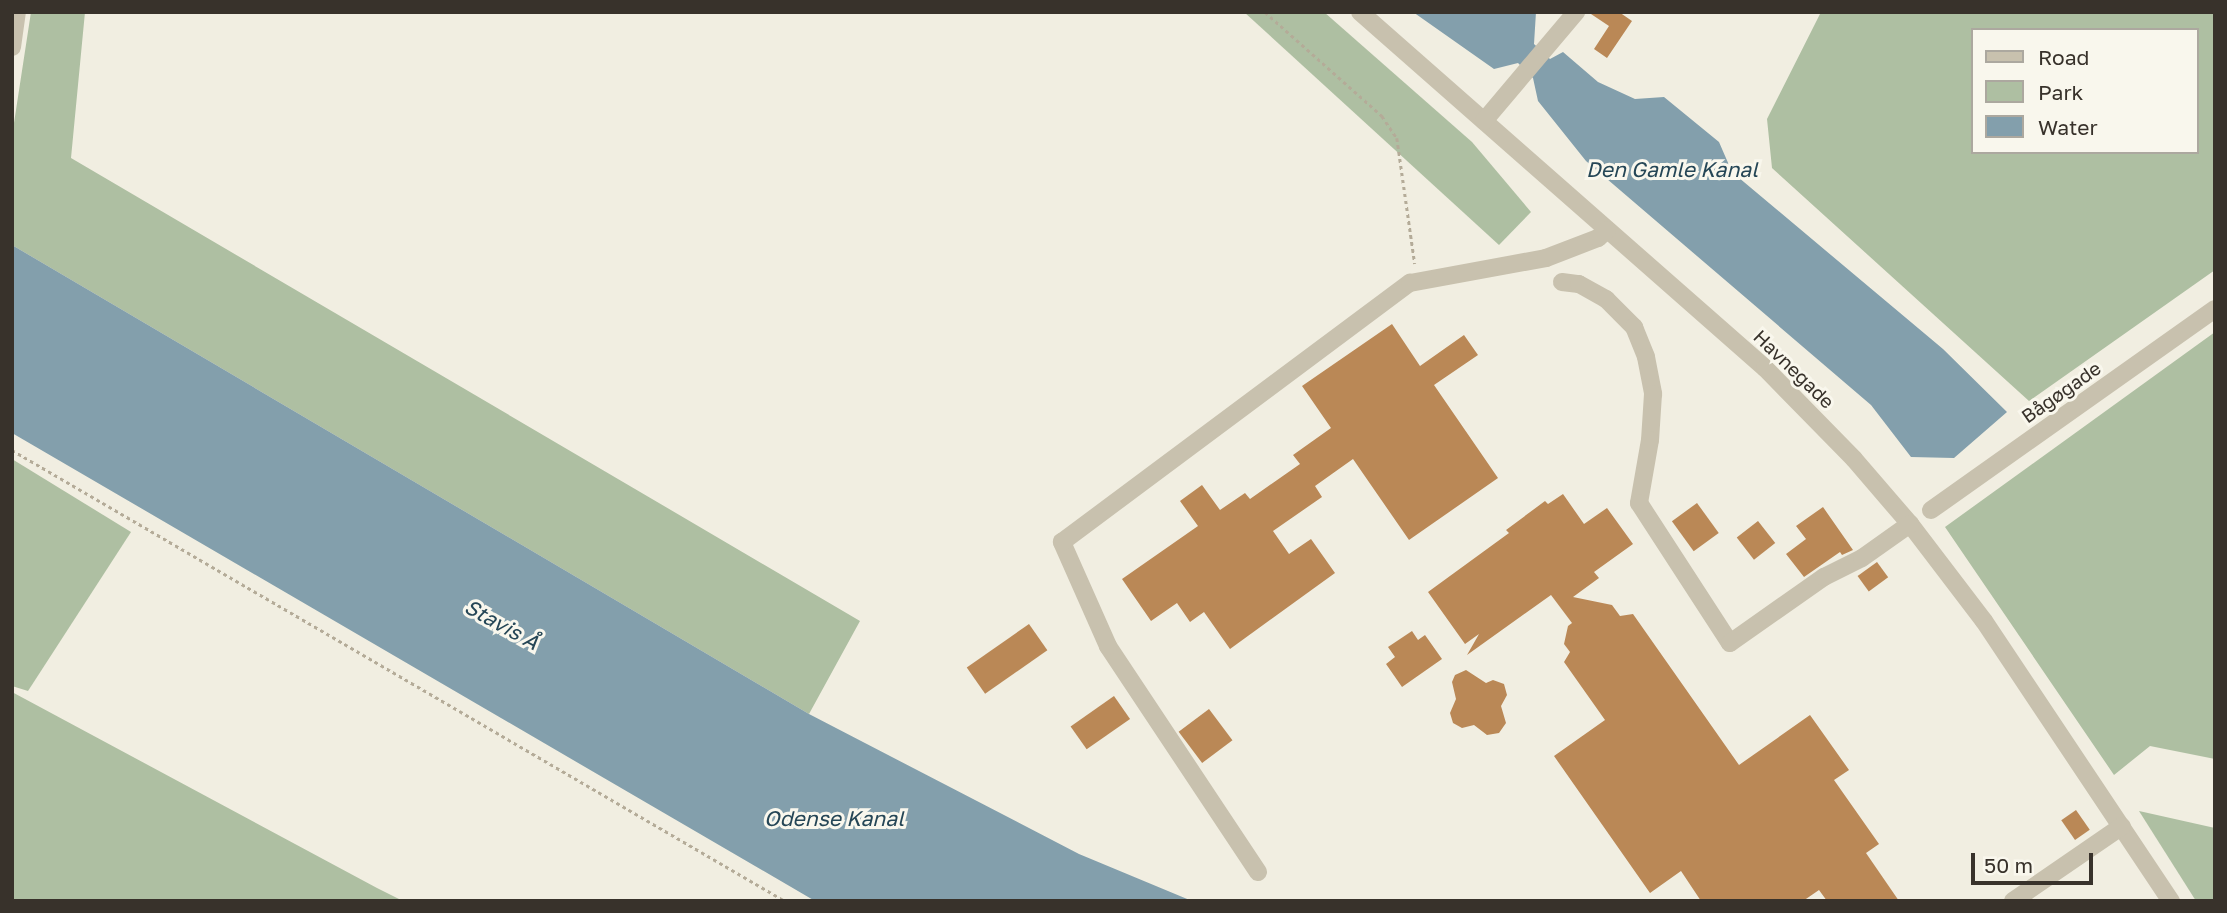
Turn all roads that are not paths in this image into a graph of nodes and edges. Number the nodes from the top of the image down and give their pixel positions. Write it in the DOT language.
graph roads {
  1 [pos="17,12"];
  2 [pos="1360,12"];
  3 [pos="1576,12"];
  4 [pos="12,47"];
  5 [pos="1483,121"];
  6 [pos="1608,230"];
  7 [pos="1562,282"];
  8 [pos="2215,309"];
  9 [pos="1931,510"];
  10 [pos="1906,519"];
  11 [pos="2122,826"];
  12 [pos="1258,872"];
  13 [pos="2013,901"];
  14 [pos="2171,901"];
  1 -- 4 [label="street"];
  2 -- 5 [label="street, Havnegade"];
  3 -- 5 [label="street"];
  5 -- 6 [label="street, Havnegade"];
  6 -- 10 [label="street, Havnegade"];
  6 -- 12 [label="street"];
  7 -- 10 [label="street"];
  8 -- 9 [label="street, Bågøgade"];
  10 -- 11 [label="street, Havnegade"];
  11 -- 13 [label="street"];
  11 -- 14 [label="street, Havnegade"];
}
